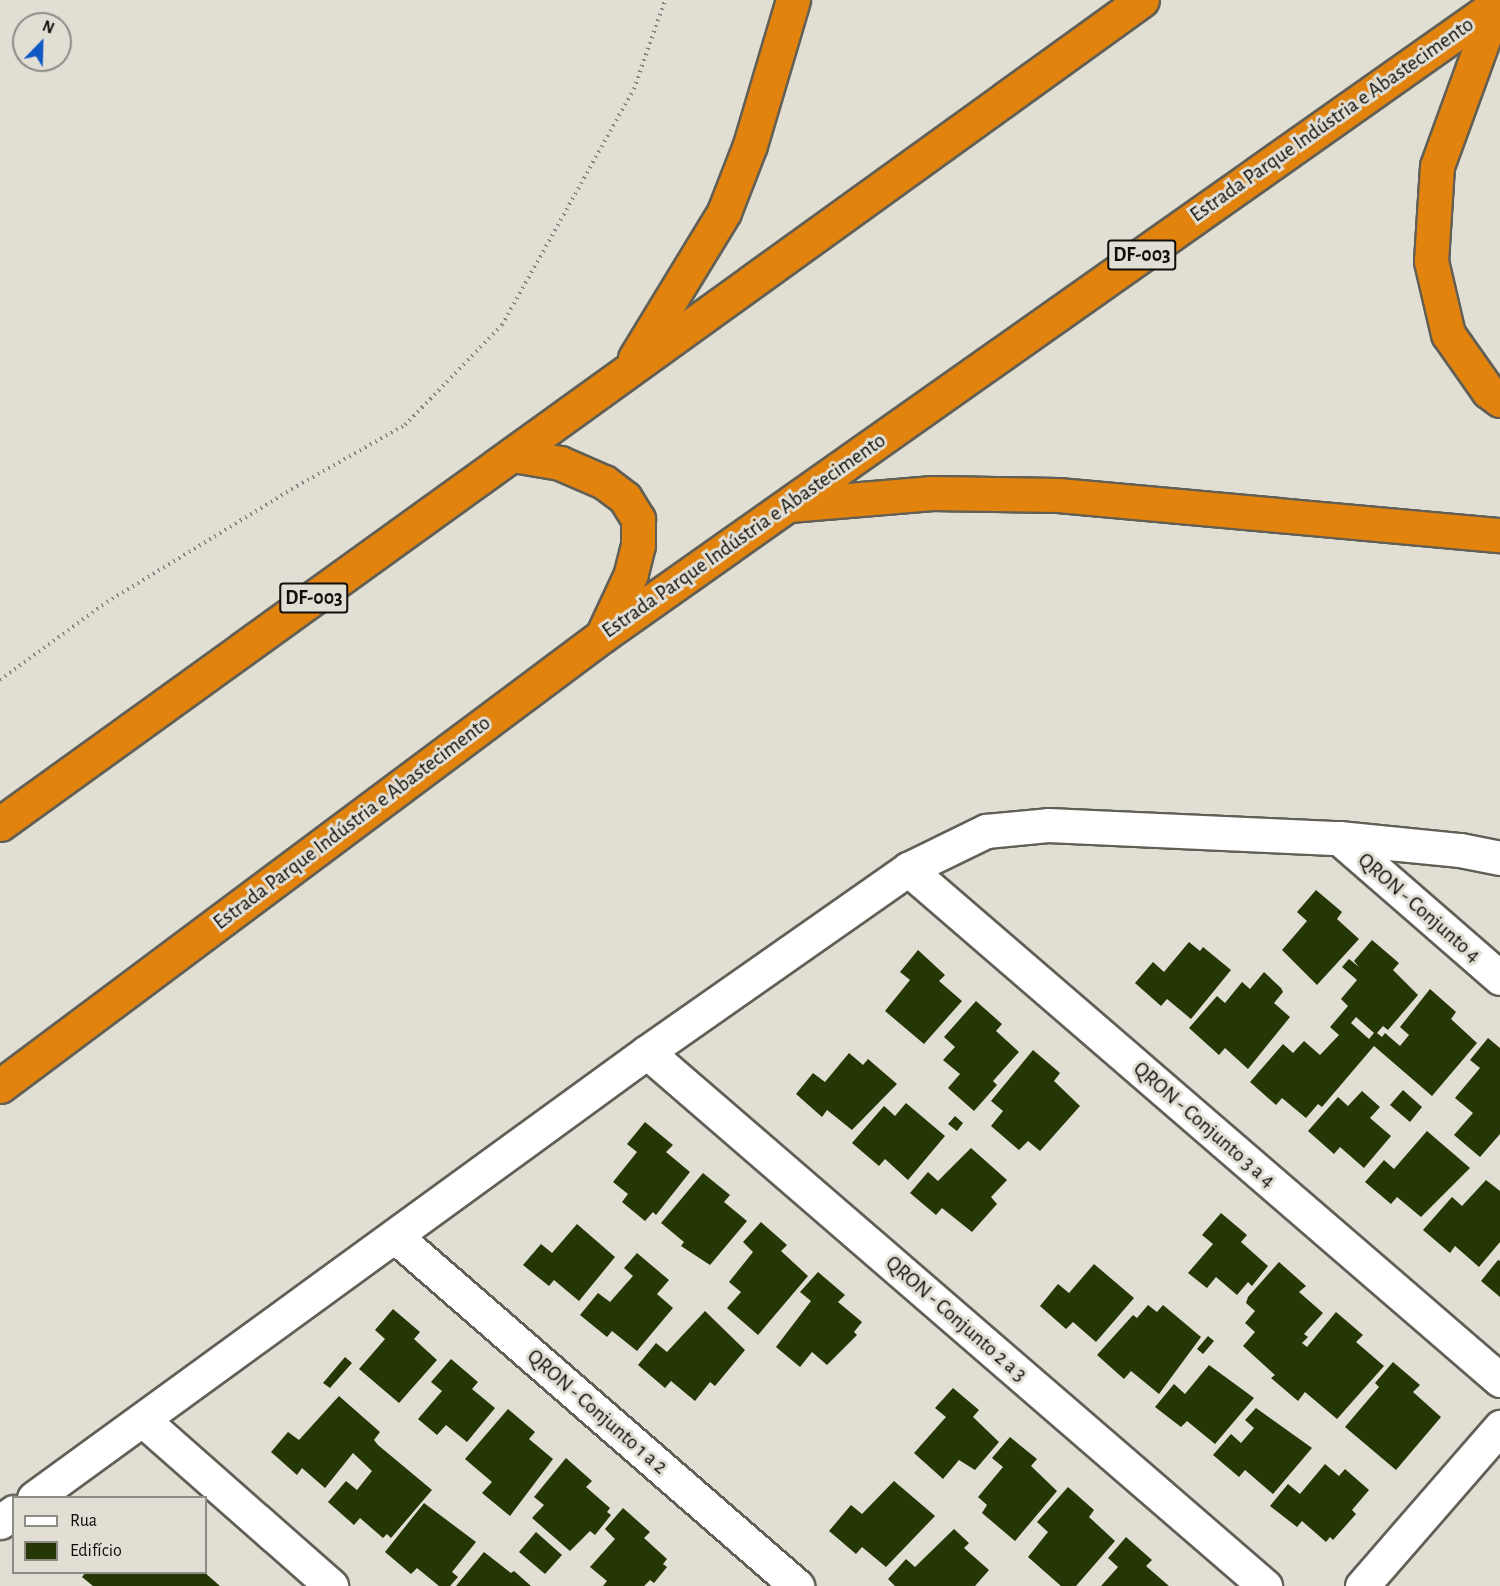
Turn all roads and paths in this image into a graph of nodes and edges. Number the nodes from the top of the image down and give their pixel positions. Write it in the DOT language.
graph roads {
  1 [pos="665,0"];
  2 [pos="793,0"];
  3 [pos="1142,0"];
  4 [pos="1498,3"];
  5 [pos="627,372"];
  6 [pos="1500,400"];
  7 [pos="513,455"];
  8 [pos="787,505"];
  9 [pos="1500,535"];
  10 [pos="602,636"];
  11 [pos="0,680"];
  12 [pos="0,824"];
  13 [pos="1339,838"];
  14 [pos="1500,858"];
  15 [pos="908,869"];
  16 [pos="1500,978"];
  17 [pos="647,1052"];
  18 [pos="0,1086"];
  19 [pos="396,1237"];
  20 [pos="1500,1380"];
  21 [pos="142,1420"];
  22 [pos="1500,1427"];
  23 [pos="35,1496"];
  24 [pos="331,1586"];
  25 [pos="797,1586"];
  26 [pos="1265,1586"];
  27 [pos="1362,1586"];
  1 -- 11 [label="path"];
  2 -- 5 [label="highway"];
  3 -- 5 [label="highway, DF-003"];
  4 -- 6 [label="highway"];
  4 -- 8 [label="highway, Estrada Parque Indústria e Abastecimento / DF-003"];
  5 -- 7 [label="highway, DF-003"];
  7 -- 10 [label="highway"];
  7 -- 12 [label="highway, DF-003"];
  8 -- 9 [label="highway"];
  8 -- 10 [label="highway, Estrada Parque Indústria e Abastecimento / DF-003"];
  10 -- 18 [label="highway, Estrada Parque Indústria e Abastecimento / DF-003"];
  13 -- 14 [label="street"];
  13 -- 15 [label="street"];
  13 -- 16 [label="street, QRON - Conjunto 4"];
  15 -- 17 [label="street"];
  15 -- 20 [label="street, QRON - Conjunto 3 a 4"];
  17 -- 19 [label="street"];
  17 -- 26 [label="street, QRON - Conjunto 2 a 3"];
  19 -- 21 [label="street"];
  19 -- 25 [label="street, QRON - Conjunto 1 a 2"];
  21 -- 23 [label="street"];
  21 -- 24 [label="street"];
  22 -- 27 [label="street"];
}
